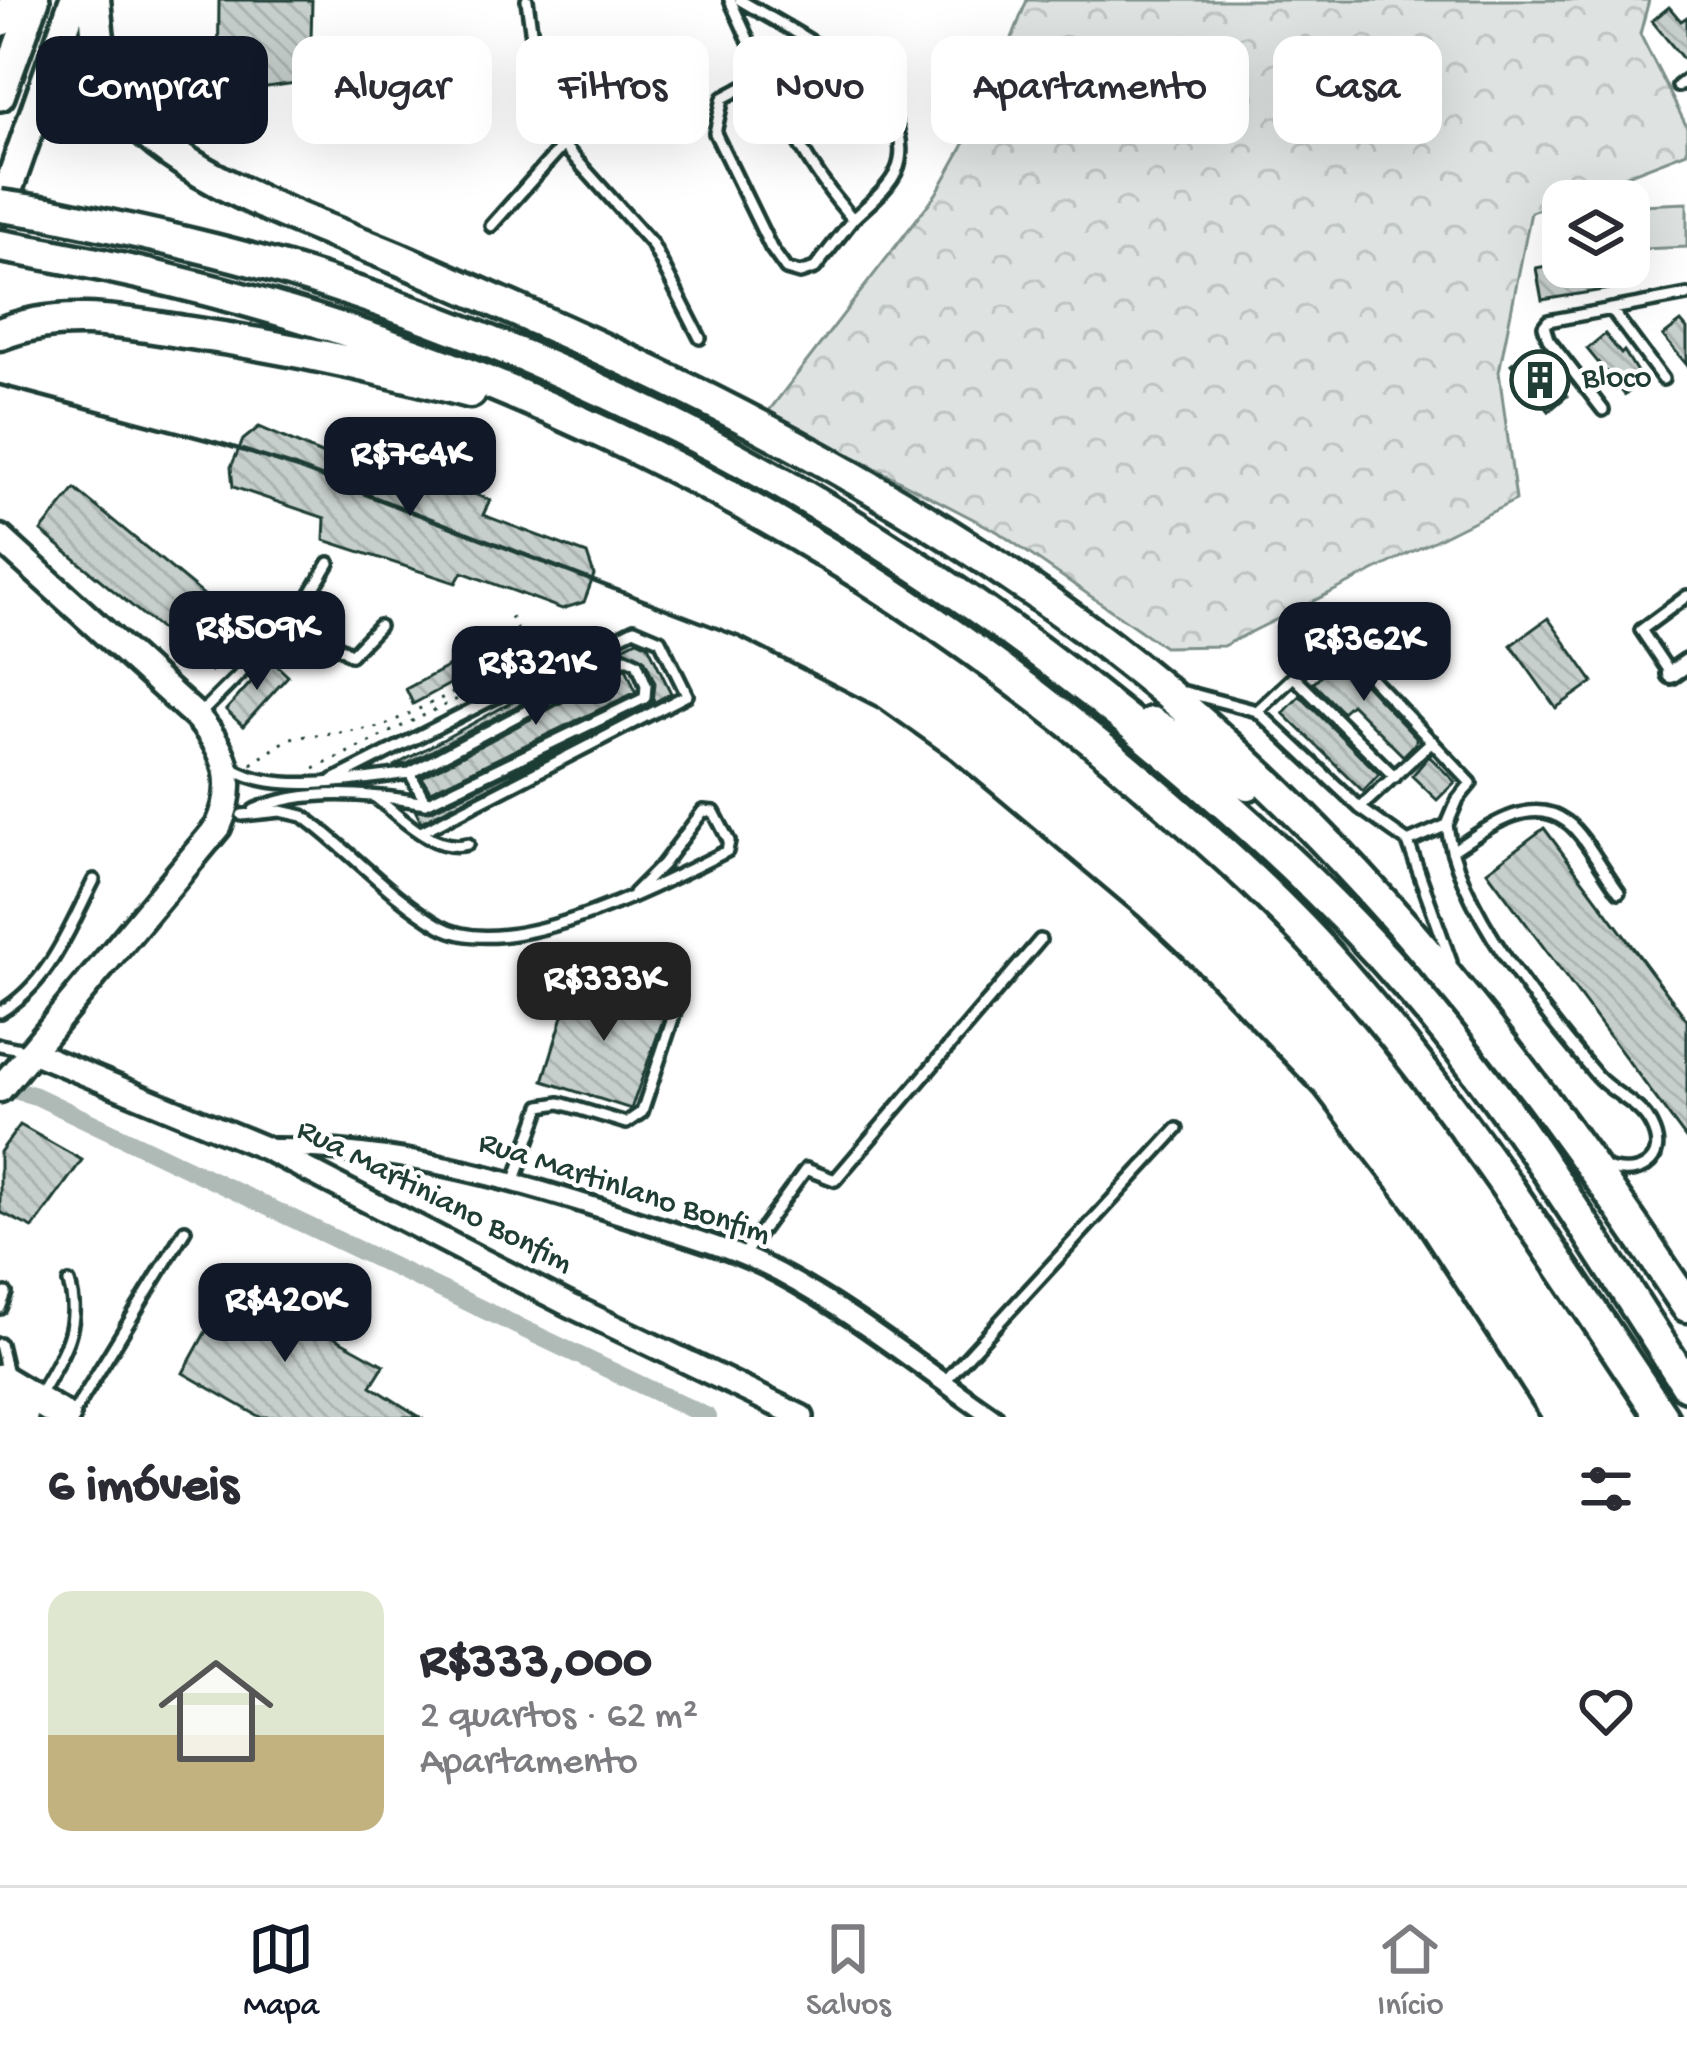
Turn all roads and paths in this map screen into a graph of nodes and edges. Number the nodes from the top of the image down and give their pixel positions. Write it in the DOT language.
graph roads {
  1 [pos="17,0"];
  2 [pos="34,0"];
  3 [pos="74,0"];
  4 [pos="94,0"];
  5 [pos="526,0"];
  6 [pos="730,0"];
  7 [pos="740,0"];
  8 [pos="0,22"];
  9 [pos="61,36"];
  10 [pos="748,36"];
  11 [pos="7,52"];
  12 [pos="36,63"];
  13 [pos="733,92"];
  14 [pos="0,96"];
  15 [pos="36,108"];
  16 [pos="799,144"];
  17 [pos="562,145"];
  18 [pos="0,209"];
  19 [pos="854,219"];
  20 [pos="491,226"];
  21 [pos="0,246"];
  22 [pos="1687,295"];
  23 [pos="1611,309"];
  24 [pos="0,334"];
  25 [pos="700,338"];
  26 [pos="1663,379"];
  27 [pos="1603,410"];
  28 [pos="587,424"];
  29 [pos="0,538"];
  30 [pos="329,563"];
  31 [pos="1687,596"];
  32 [pos="511,617"];
  33 [pos="296,618"];
  34 [pos="380,626"];
  35 [pos="530,656"];
  36 [pos="533,663"];
  37 [pos="565,663"];
  38 [pos="1687,663"];
  39 [pos="536,671"];
  40 [pos="1671,674"];
  41 [pos="1294,677"];
  42 [pos="1150,680"];
  43 [pos="1085,684"];
  44 [pos="510,690"];
  45 [pos="1257,711"];
  46 [pos="197,717"];
  47 [pos="1432,741"];
  48 [pos="234,769"];
  49 [pos="314,771"];
  50 [pos="410,772"];
  51 [pos="1395,777"];
  52 [pos="333,780"];
  53 [pos="375,796"];
  54 [pos="317,798"];
  55 [pos="425,803"];
  56 [pos="1360,808"];
  57 [pos="242,815"];
  58 [pos="312,822"];
  59 [pos="442,822"];
  60 [pos="1308,825"];
  61 [pos="1447,825"];
  62 [pos="218,826"];
  63 [pos="421,832"];
  64 [pos="1408,842"];
  65 [pos="1452,851"];
  66 [pos="94,880"];
  67 [pos="1619,892"];
  68 [pos="634,893"];
  69 [pos="1040,940"];
  70 [pos="595,960"];
  71 [pos="1471,1005"];
  72 [pos="0,1012"];
  73 [pos="0,1045"];
  74 [pos="15,1070"];
  75 [pos="1178,1129"];
  76 [pos="265,1148"];
  77 [pos="1592,1161"];
  78 [pos="515,1180"];
  79 [pos="185,1231"];
  80 [pos="742,1257"];
  81 [pos="69,1283"];
  82 [pos="6,1293"];
  83 [pos="1687,1306"];
  84 [pos="0,1308"];
  85 [pos="0,1344"];
  86 [pos="943,1383"];
  87 [pos="1687,1385"];
  88 [pos="3,1388"];
  89 [pos="30,1408"];
  90 [pos="68,1417"];
  91 [pos="802,1417"];
  92 [pos="993,1417"];
  93 [pos="1662,1417"];
  1 -- 8 [label="main road"];
  2 -- 11 [label="main road"];
  3 -- 9 [label="main road"];
  4 -- 42 [label="highway"];
  5 -- 17 [label="lane"];
  6 -- 10 [label="lane"];
  7 -- 19 [label="lane"];
  11 -- 12 [label="street"];
  11 -- 14 [label="main road"];
  13 -- 19 [label="lane"];
  15 -- 18 [label="main road"];
  16 -- 19 [label="lane"];
  17 -- 20 [label="lane"];
  17 -- 25 [label="lane"];
  18 -- 43 [label="highway, bridge"];
  21 -- 28 [label="highway"];
  22 -- 23 [label="lane"];
  23 -- 26 [label="lane"];
  23 -- 27 [label="lane"];
  24 -- 28 [label="highway"];
  28 -- 93 [label="highway"];
  29 -- 46 [label="main road"];
  30 -- 33 [label="lane"];
  31 -- 40 [label="lane"];
  32 -- 35 [label="path"];
  33 -- 34 [label="lane"];
  33 -- 46 [label="lane"];
  35 -- 36 [label="path"];
  35 -- 48 [label="path"];
  36 -- 39 [label="path"];
  36 -- 49 [label="path"];
  37 -- 59 [label="lane"];
  38 -- 40 [label="street"];
  41 -- 45 [label="lane"];
  41 -- 47 [label="lane"];
  41 -- 51 [label="lane"];
  42 -- 45 [label="lane"];
  42 -- 60 [label="highway"];
  43 -- 60 [label="highway"];
  43 -- 87 [label="highway"];
  44 -- 52 [label="lane"];
  45 -- 56 [label="lane"];
  46 -- 48 [label="main road"];
  47 -- 51 [label="lane"];
  47 -- 61 [label="lane"];
  48 -- 52 [label="lane"];
  48 -- 62 [label="main road"];
  50 -- 52 [label="lane"];
  50 -- 55 [label="lane"];
  50 -- 55 [label="lane"];
  51 -- 56 [label="lane"];
  53 -- 54 [label="lane"];
  53 -- 55 [label="lane"];
  53 -- 63 [label="lane"];
  54 -- 57 [label="lane"];
  54 -- 58 [label="lane"];
  56 -- 64 [label="lane"];
  57 -- 58 [label="lane"];
  57 -- 62 [label="lane"];
  58 -- 68 [label="lane"];
  59 -- 63 [label="lane"];
  59 -- 63 [label="lane"];
  60 -- 71 [label="highway"];
  61 -- 64 [label="lane"];
  61 -- 65 [label="lane"];
  62 -- 74 [label="main road"];
  64 -- 71 [label="lane"];
  65 -- 67 [label="lane"];
  65 -- 77 [label="lane"];
  66 -- 72 [label="lane"];
  68 -- 68 [label="lane"];
  69 -- 80 [label="lane"];
  70 -- 78 [label="lane"];
  71 -- 77 [label="highway"];
  73 -- 74 [label="lane"];
  74 -- 76 [label="street, Rua Martiniano Bonfim"];
  75 -- 86 [label="lane"];
  76 -- 78 [label="street, Rua Martinlano Bonfim"];
  76 -- 91 [label="street, Rua Martiniano Bonfim"];
  77 -- 83 [label="highway"];
  78 -- 80 [label="street, Rua Martinlano Bonfim"];
  79 -- 90 [label="lane"];
  80 -- 86 [label="street, Rua Martinlano Bonfim"];
  81 -- 89 [label="lane"];
  82 -- 84 [label="lane"];
  85 -- 88 [label="lane"];
  86 -- 92 [label="street, Rua Martinlano Bonfim"];
  88 -- 89 [label="main road"];
  89 -- 90 [label="main road"];
}
